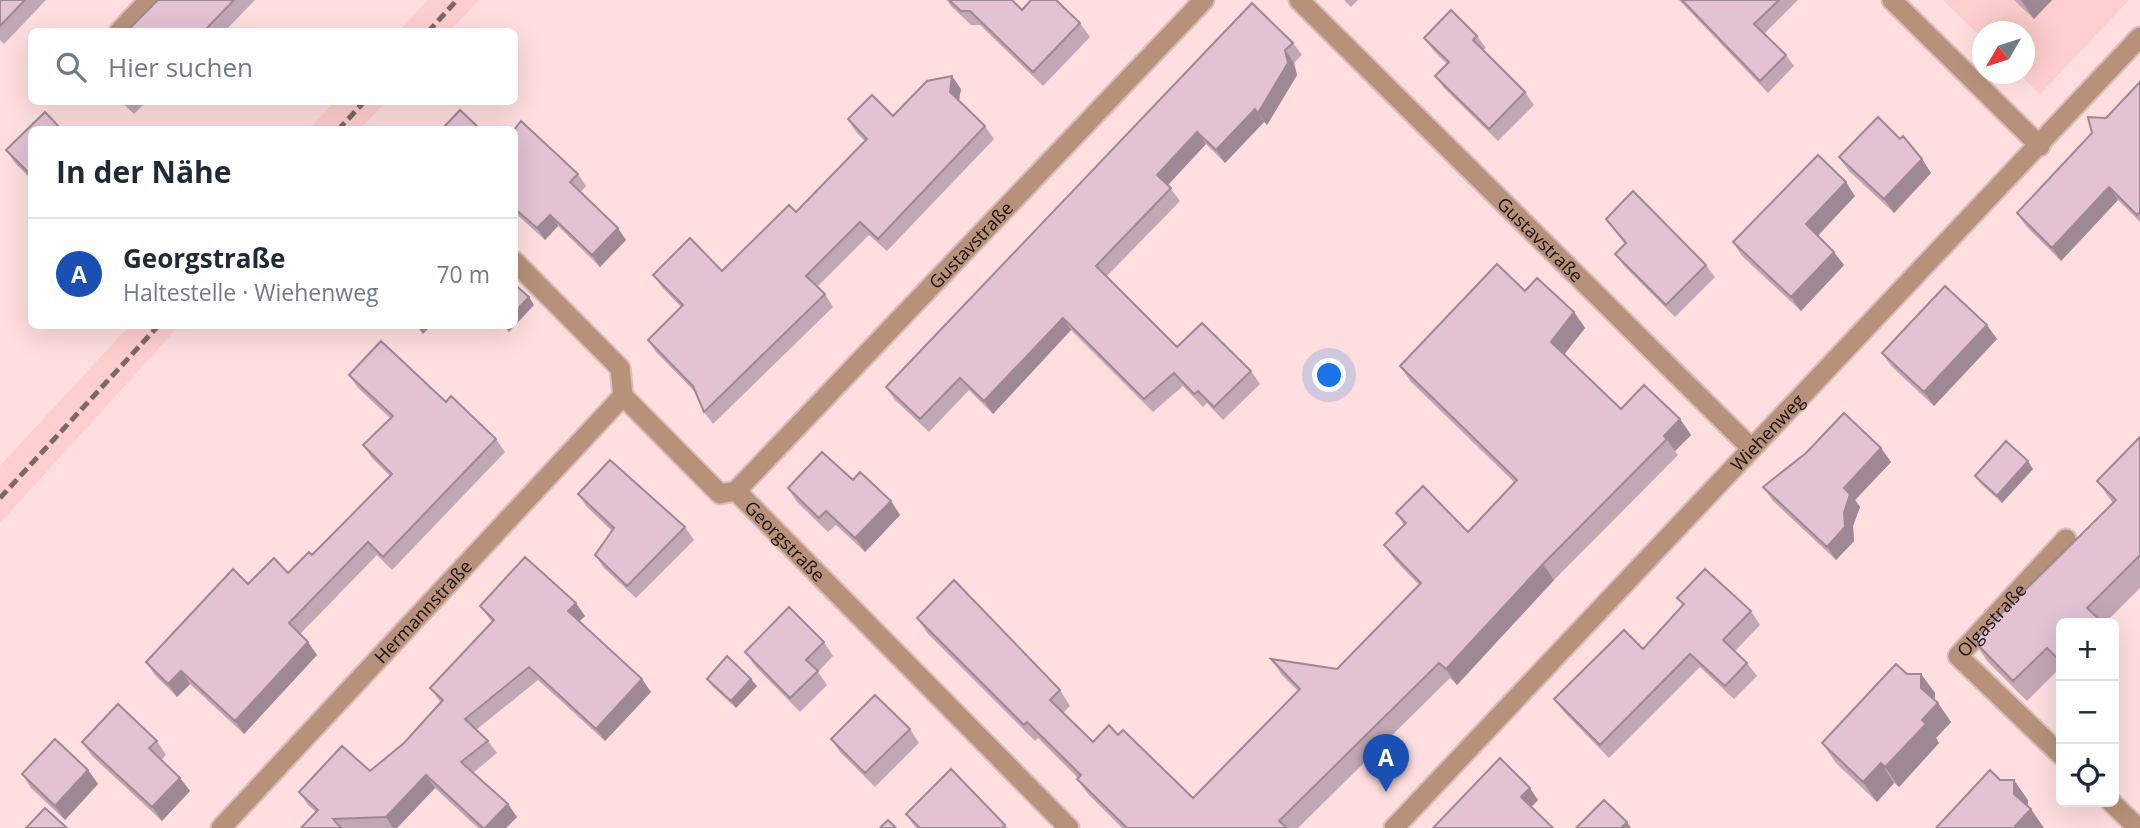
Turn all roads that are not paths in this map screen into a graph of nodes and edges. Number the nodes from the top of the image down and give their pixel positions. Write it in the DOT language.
graph roads {
  1 [pos="149,0"];
  2 [pos="1204,0"];
  3 [pos="1299,0"];
  4 [pos="1892,0"];
  5 [pos="123,28"];
  6 [pos="2140,37"];
  7 [pos="2040,146"];
  8 [pos="518,265"];
  9 [pos="623,396"];
  10 [pos="1751,448"];
  11 [pos="736,491"];
  12 [pos="2066,539"];
  13 [pos="2056,750"];
  14 [pos="2115,807"];
  15 [pos="221,828"];
  16 [pos="1069,828"];
  17 [pos="1394,828"];
  18 [pos="2138,828"];
  1 -- 5 [label="street"];
  2 -- 11 [label="street, Gustavstraße"];
  3 -- 10 [label="street, Gustavstraße"];
  4 -- 7 [label="street"];
  6 -- 7 [label="street, Wiehenweg"];
  7 -- 10 [label="street, Wiehenweg"];
  8 -- 9 [label="street"];
  9 -- 11 [label="street, Georgstraße"];
  9 -- 15 [label="street, Hermannstraße"];
  10 -- 17 [label="street, Wiehenweg"];
  11 -- 16 [label="street, Georgstraße"];
  12 -- 13 [label="street, Olgastraße"];
  14 -- 18 [label="street"];
}
